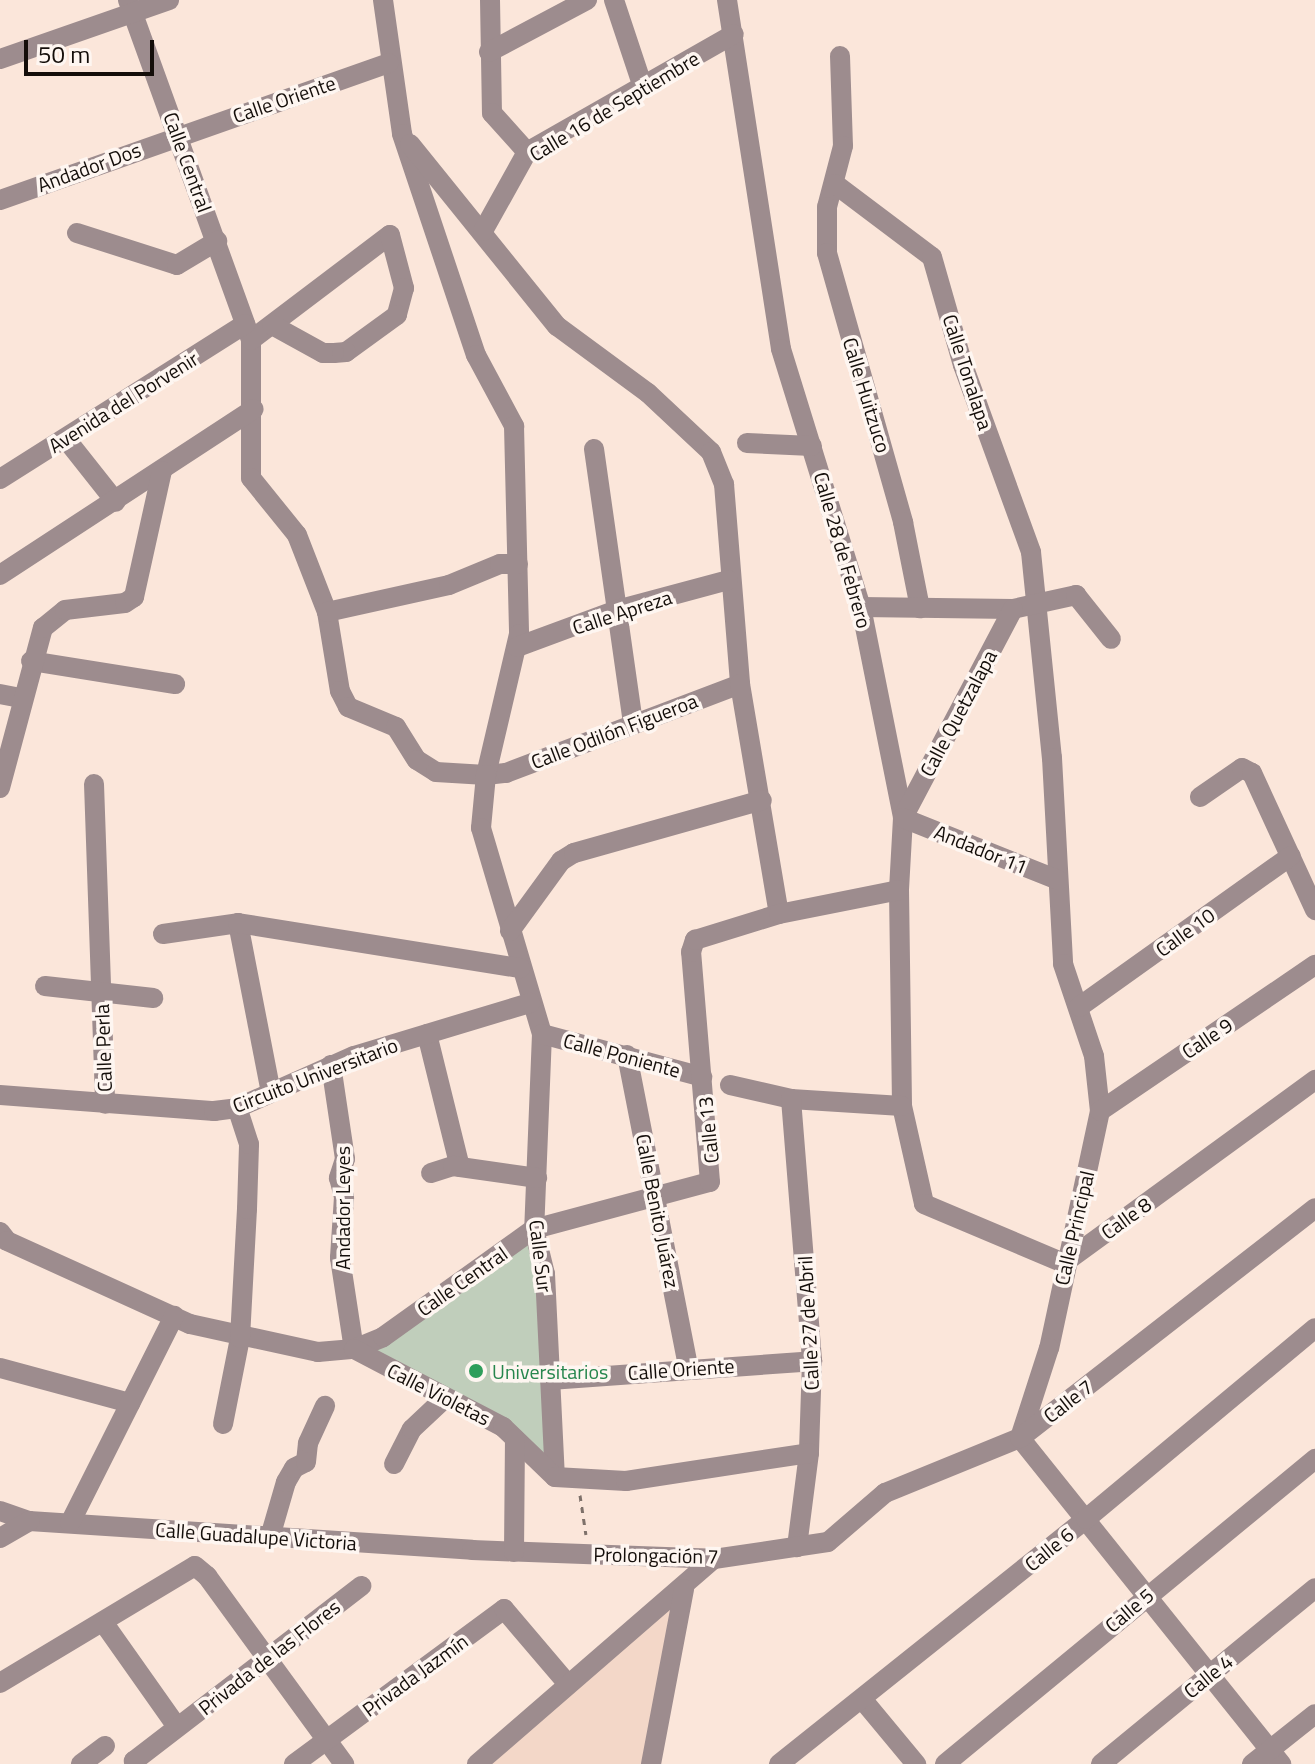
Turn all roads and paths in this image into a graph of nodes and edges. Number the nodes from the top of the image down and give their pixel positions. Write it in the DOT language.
graph roads {
  1 [pos="169,0"];
  2 [pos="383,0"];
  3 [pos="490,0"];
  4 [pos="587,0"];
  5 [pos="614,0"];
  6 [pos="727,0"];
  7 [pos="131,7"];
  8 [pos="734,34"];
  9 [pos="489,52"];
  10 [pos="840,56"];
  11 [pos="0,59"];
  12 [pos="389,63"];
  13 [pos="643,87"];
  14 [pos="402,134"];
  15 [pos="178,135"];
  16 [pos="527,152"];
  17 [pos="835,184"];
  18 [pos="0,200"];
  19 [pos="483,231"];
  20 [pos="77,233"];
  21 [pos="217,241"];
  22 [pos="272,325"];
  23 [pos="248,332"];
  24 [pos="254,409"];
  25 [pos="66,439"];
  26 [pos="747,443"];
  27 [pos="812,446"];
  28 [pos="594,449"];
  29 [pos="162,471"];
  30 [pos="0,479"];
  31 [pos="116,502"];
  32 [pos="518,564"];
  33 [pos="0,575"];
  34 [pos="728,580"];
  35 [pos="1036,603"];
  36 [pos="861,607"];
  37 [pos="920,608"];
  38 [pos="1013,609"];
  39 [pos="617,610"];
  40 [pos="327,612"];
  41 [pos="1111,639"];
  42 [pos="517,647"];
  43 [pos="31,661"];
  44 [pos="175,684"];
  45 [pos="740,684"];
  46 [pos="0,694"];
  47 [pos="21,698"];
  48 [pos="633,722"];
  49 [pos="486,775"];
  50 [pos="94,784"];
  51 [pos="0,788"];
  52 [pos="1200,797"];
  53 [pos="762,800"];
  54 [pos="903,818"];
  55 [pos="1291,856"];
  56 [pos="1058,880"];
  57 [pos="899,890"];
  58 [pos="1315,910"];
  59 [pos="779,914"];
  60 [pos="238,923"];
  61 [pos="510,931"];
  62 [pos="163,934"];
  63 [pos="1315,965"];
  64 [pos="520,968"];
  65 [pos="45,986"];
  66 [pos="101,992"];
  67 [pos="153,998"];
  68 [pos="530,1003"];
  69 [pos="1079,1007"];
  70 [pos="427,1034"];
  71 [pos="542,1034"];
  72 [pos="627,1055"];
  73 [pos="331,1065"];
  74 [pos="702,1077"];
  75 [pos="1315,1080"];
  76 [pos="730,1085"];
  77 [pos="271,1092"];
  78 [pos="0,1095"];
  79 [pos="791,1099"];
  80 [pos="105,1104"];
  81 [pos="902,1106"];
  82 [pos="237,1108"];
  83 [pos="1100,1111"];
  84 [pos="460,1167"];
  85 [pos="431,1173"];
  86 [pos="537,1178"];
  87 [pos="710,1182"];
  88 [pos="656,1200"];
  89 [pos="1315,1208"];
  90 [pos="534,1229"];
  91 [pos="2,1244"];
  92 [pos="1064,1263"];
  93 [pos="174,1316"];
  94 [pos="1315,1328"];
  95 [pos="240,1338"];
  96 [pos="354,1349"];
  97 [pos="812,1361"];
  98 [pos="688,1367"];
  99 [pos="0,1368"];
  100 [pos="550,1380"];
  101 [pos="444,1399"];
  102 [pos="130,1403"];
  103 [pos="325,1406"];
  104 [pos="223,1424"];
  105 [pos="1020,1438"];
  106 [pos="515,1439"];
  107 [pos="809,1453"];
  108 [pos="1315,1459"];
  109 [pos="394,1464"];
  110 [pos="555,1477"];
  111 [pos="577,1481"];
  112 [pos="0,1511"];
  113 [pos="1086,1519"];
  114 [pos="29,1521"];
  115 [pos="70,1523"];
  116 [pos="270,1537"];
  117 [pos="0,1538"];
  118 [pos="797,1547"];
  119 [pos="514,1552"];
  120 [pos="589,1554"];
  121 [pos="714,1559"];
  122 [pos="361,1586"];
  123 [pos="1315,1588"];
  124 [pos="684,1589"];
  125 [pos="1147,1596"];
  126 [pos="103,1622"];
  127 [pos="267,1659"];
  128 [pos="1209,1674"];
  129 [pos="0,1683"];
  130 [pos="567,1683"];
  131 [pos="862,1699"];
  132 [pos="1315,1714"];
  133 [pos="177,1727"];
  134 [pos="325,1740"];
  135 [pos="105,1746"];
  136 [pos="1275,1757"];
  137 [pos="81,1764"];
  138 [pos="136,1764"];
  139 [pos="294,1764"];
  140 [pos="344,1764"];
  141 [pos="477,1764"];
  142 [pos="651,1764"];
  143 [pos="779,1764"];
  144 [pos="916,1764"];
  145 [pos="945,1764"];
  146 [pos="1101,1764"];
  147 [pos="1252,1764"];
  1 -- 7 [label="street"];
  2 -- 12 [label="street"];
  3 -- 9 [label="street"];
  4 -- 9 [label="street"];
  5 -- 13 [label="street"];
  6 -- 8 [label="street, Calle 28 de Febrero"];
  7 -- 11 [label="street"];
  7 -- 15 [label="street, Calle Central"];
  8 -- 13 [label="street, Calle 16 de Septiembre"];
  8 -- 27 [label="street, Calle 28 de Febrero"];
  9 -- 16 [label="street"];
  10 -- 17 [label="street, Calle Huitzuco"];
  12 -- 14 [label="street"];
  12 -- 15 [label="street, Calle Oriente"];
  13 -- 16 [label="street, Calle 16 de Septiembre"];
  14 -- 19 [label="street"];
  14 -- 32 [label="street"];
  15 -- 18 [label="street, Andador Dos"];
  15 -- 21 [label="street, Calle Central"];
  16 -- 19 [label="street, Calle 16 de Septiembre"];
  17 -- 35 [label="street, Calle Tonalapa"];
  17 -- 37 [label="street, Calle Huitzuco"];
  19 -- 34 [label="street"];
  20 -- 21 [label="street"];
  21 -- 23 [label="street, Calle Central"];
  22 -- 22 [label="street, Avenida del Porvenir"];
  22 -- 23 [label="street, Avenida del Porvenir"];
  23 -- 24 [label="street, Calle Central"];
  23 -- 25 [label="street, Avenida del Porvenir"];
  24 -- 29 [label="street"];
  24 -- 40 [label="street, Calle Central"];
  25 -- 30 [label="street, Avenida del Porvenir"];
  25 -- 31 [label="street"];
  26 -- 27 [label="street"];
  27 -- 36 [label="street, Calle 28 de Febrero"];
  28 -- 39 [label="street"];
  29 -- 31 [label="street"];
  29 -- 43 [label="street"];
  31 -- 33 [label="street"];
  32 -- 40 [label="street"];
  32 -- 42 [label="street"];
  34 -- 39 [label="street, Calle Apreza"];
  34 -- 45 [label="street"];
  35 -- 38 [label="street"];
  35 -- 41 [label="street"];
  35 -- 56 [label="street, Calle Principal"];
  36 -- 37 [label="street"];
  36 -- 54 [label="street, Calle 28 de Febrero"];
  37 -- 38 [label="street"];
  38 -- 54 [label="street, Calle Quetzalapa"];
  39 -- 42 [label="street, Calle Apreza"];
  39 -- 48 [label="street"];
  40 -- 49 [label="street, Calle Odilón Figueroa"];
  42 -- 49 [label="street"];
  43 -- 44 [label="street"];
  43 -- 47 [label="street"];
  45 -- 48 [label="street, Calle Odilón Figueroa"];
  45 -- 53 [label="street"];
  46 -- 47 [label="street"];
  47 -- 51 [label="street"];
  48 -- 49 [label="street, Calle Odilón Figueroa"];
  49 -- 61 [label="street"];
  50 -- 66 [label="street, Calle Perla"];
  52 -- 55 [label="street"];
  53 -- 59 [label="street"];
  53 -- 61 [label="street"];
  54 -- 56 [label="street, Andador 11"];
  54 -- 57 [label="street, Calle 28 de Febrero"];
  55 -- 58 [label="street"];
  55 -- 69 [label="street, Calle 10"];
  56 -- 69 [label="street, Calle Principal"];
  57 -- 59 [label="street"];
  57 -- 81 [label="street, Calle 28 de Febrero"];
  59 -- 74 [label="street, Calle 13"];
  60 -- 62 [label="street"];
  60 -- 64 [label="street"];
  60 -- 77 [label="street"];
  61 -- 64 [label="street"];
  63 -- 83 [label="street, Calle 9"];
  64 -- 68 [label="street"];
  65 -- 66 [label="street"];
  66 -- 67 [label="street"];
  66 -- 80 [label="street, Calle Perla"];
  68 -- 70 [label="street, Circuito Universitario"];
  68 -- 71 [label="street"];
  69 -- 83 [label="street, Calle Principal"];
  70 -- 73 [label="street, Circuito Universitario"];
  70 -- 84 [label="street"];
  71 -- 72 [label="street, Calle Poniente"];
  71 -- 86 [label="street, Calle Sur"];
  72 -- 74 [label="street, Calle Poniente"];
  72 -- 88 [label="street, Calle Benito Juárez"];
  73 -- 77 [label="street, Circuito Universitario"];
  73 -- 96 [label="street, Andador Leyes"];
  74 -- 87 [label="street, Calle 13"];
  75 -- 92 [label="street, Calle 8"];
  76 -- 79 [label="street"];
  77 -- 82 [label="street, Circuito Universitario"];
  78 -- 80 [label="street, Circuito Universitario"];
  79 -- 81 [label="street"];
  79 -- 97 [label="street, Calle 27 de Abril"];
  80 -- 82 [label="street, Circuito Universitario"];
  81 -- 92 [label="street"];
  82 -- 95 [label="street"];
  83 -- 92 [label="street, Calle Principal"];
  84 -- 85 [label="street"];
  84 -- 86 [label="street"];
  86 -- 90 [label="street, Calle Sur"];
  87 -- 88 [label="street, Calle Central"];
  88 -- 90 [label="street, Calle Central"];
  88 -- 98 [label="street, Calle Benito Juárez"];
  89 -- 105 [label="street, Calle 7"];
  90 -- 96 [label="street, Calle Central"];
  90 -- 100 [label="street, Calle Sur"];
  91 -- 93 [label="street"];
  92 -- 105 [label="street, Calle Principal"];
  93 -- 95 [label="street"];
  93 -- 102 [label="street"];
  94 -- 113 [label="street, Calle 6"];
  95 -- 96 [label="street"];
  95 -- 104 [label="street"];
  96 -- 101 [label="street, Calle Violetas"];
  97 -- 98 [label="street, Calle Oriente"];
  97 -- 107 [label="street, Calle 27 de Abril"];
  98 -- 100 [label="street, Calle Oriente"];
  99 -- 102 [label="street"];
  100 -- 110 [label="street, Calle Sur"];
  101 -- 106 [label="street, Calle Violetas"];
  101 -- 109 [label="street"];
  102 -- 115 [label="street"];
  103 -- 116 [label="street"];
  105 -- 113 [label="street"];
  105 -- 118 [label="street, Calle 7"];
  106 -- 110 [label="street, Calle Violetas"];
  106 -- 119 [label="street"];
  107 -- 111 [label="street"];
  107 -- 118 [label="street, Calle 27 de Abril"];
  108 -- 125 [label="street, Calle 5"];
  110 -- 111 [label="street"];
  111 -- 120 [label="path"];
  112 -- 114 [label="street, Calle Guadalupe Victoria"];
  113 -- 125 [label="street"];
  113 -- 131 [label="street, Calle 6"];
  114 -- 115 [label="street, Calle Guadalupe Victoria"];
  114 -- 117 [label="street"];
  115 -- 116 [label="street, Calle Guadalupe Victoria"];
  116 -- 119 [label="street, Calle Guadalupe Victoria"];
  118 -- 121 [label="street, Prolongación 7"];
  119 -- 120 [label="street, Prolongación 7"];
  120 -- 121 [label="street, Prolongación 7"];
  121 -- 124 [label="street"];
  122 -- 127 [label="street, Privada de las Flores"];
  123 -- 128 [label="street, Calle 4"];
  124 -- 130 [label="street"];
  124 -- 142 [label="street"];
  125 -- 128 [label="street"];
  125 -- 145 [label="street, Calle 5"];
  126 -- 127 [label="street"];
  126 -- 129 [label="street"];
  126 -- 133 [label="street"];
  127 -- 133 [label="street, Privada de las Flores"];
  127 -- 134 [label="street"];
  128 -- 136 [label="street"];
  128 -- 146 [label="street, Calle 4"];
  130 -- 134 [label="street, Privada Jazmín"];
  130 -- 141 [label="street"];
  131 -- 143 [label="street, Calle 6"];
  131 -- 144 [label="street"];
  132 -- 136 [label="street"];
  133 -- 138 [label="street, Privada de las Flores"];
  134 -- 139 [label="street, Privada Jazmín"];
  134 -- 140 [label="street"];
  135 -- 137 [label="street"];
  136 -- 147 [label="street"];
}
